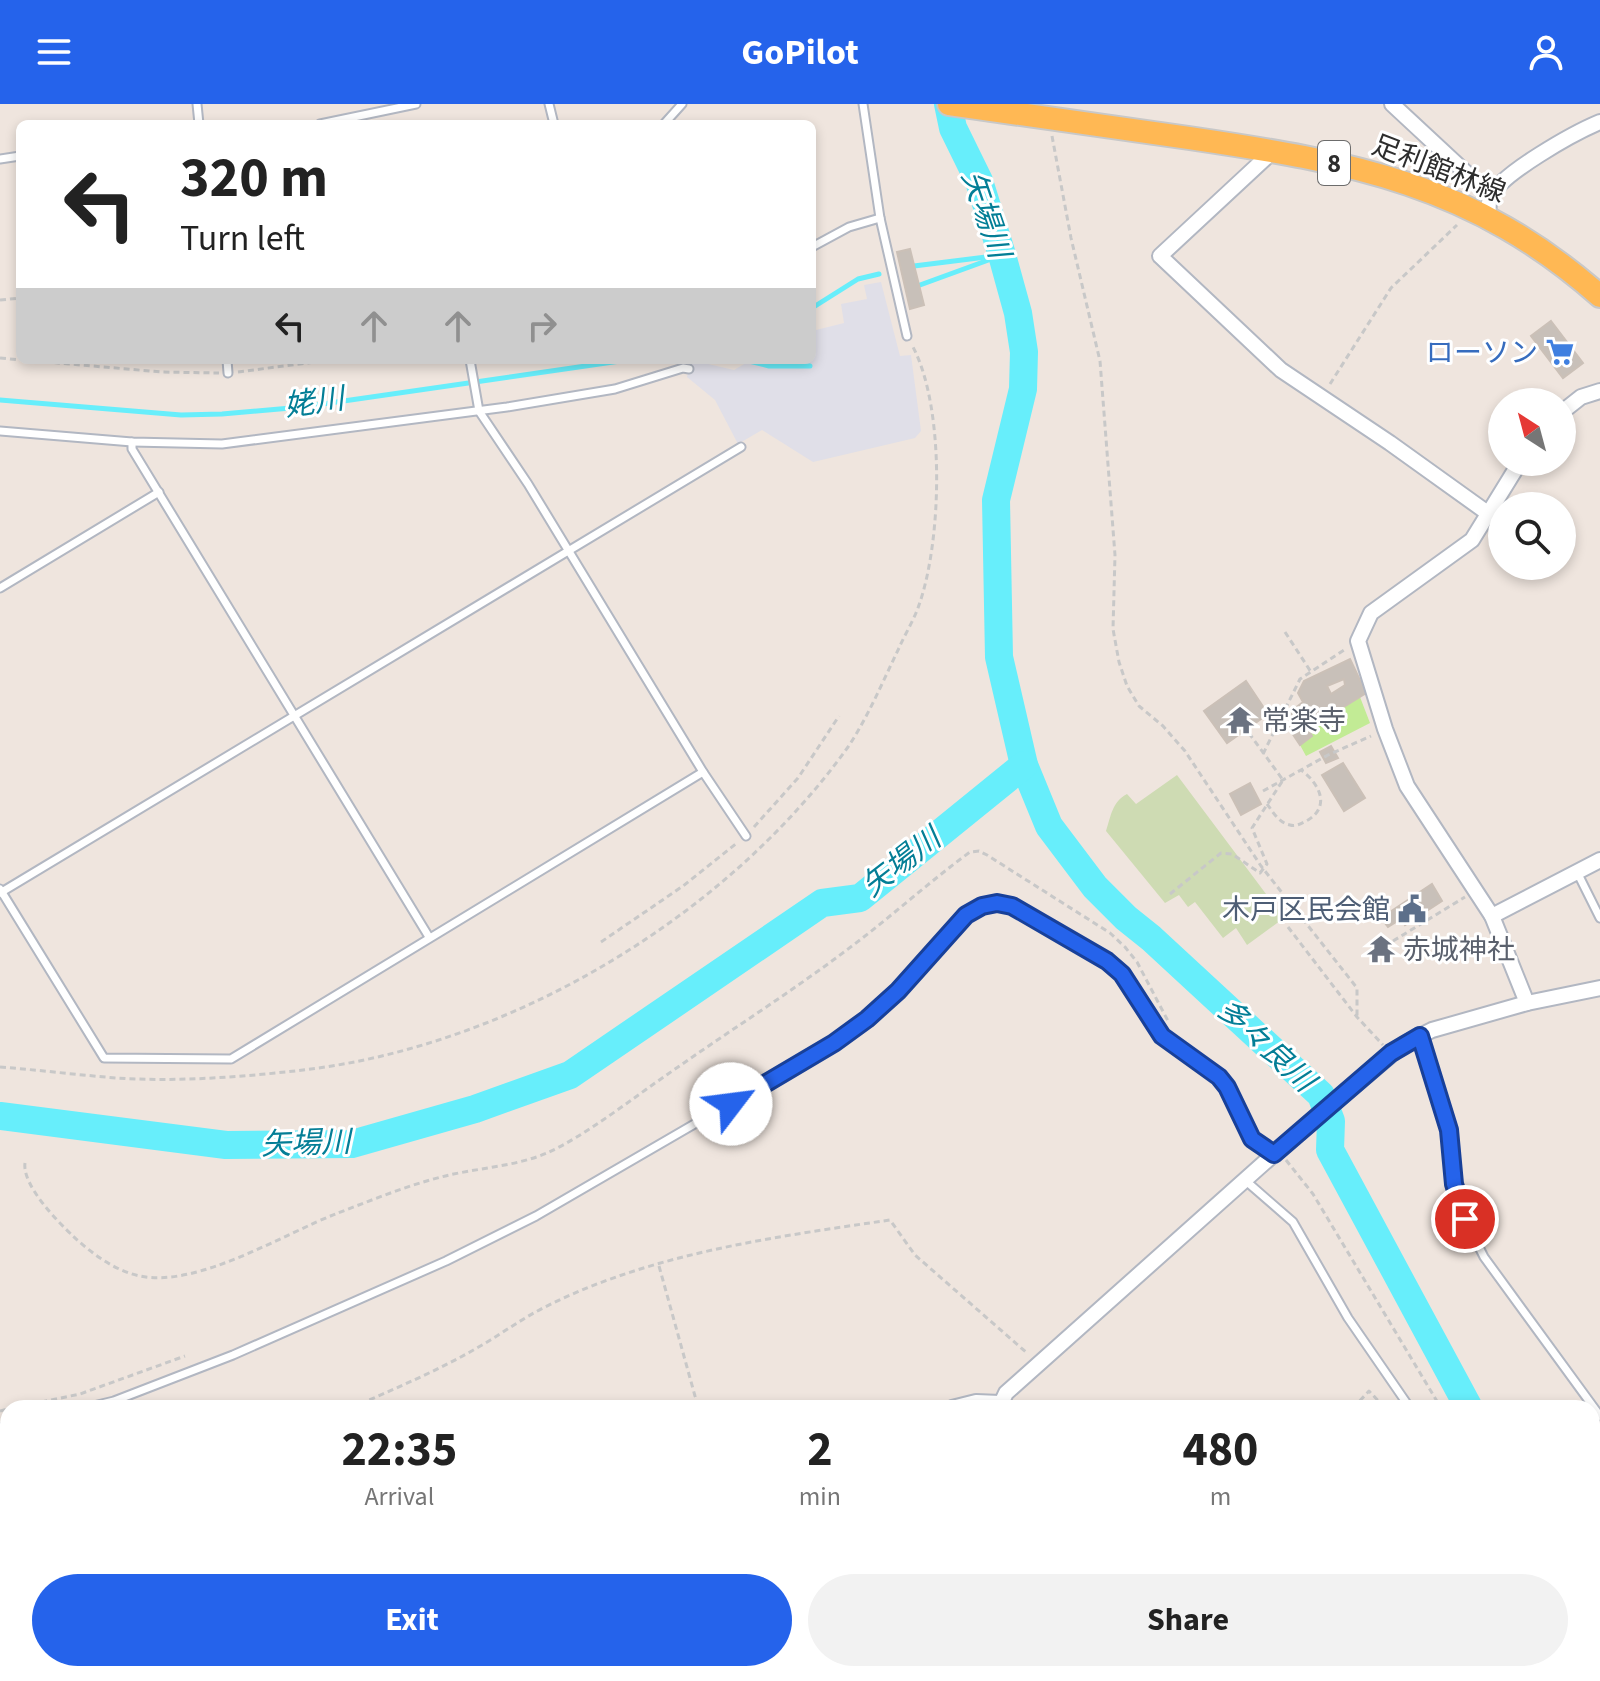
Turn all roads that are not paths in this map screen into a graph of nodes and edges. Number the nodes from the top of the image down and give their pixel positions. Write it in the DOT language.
graph roads {
  1 [pos="416,104"];
  2 [pos="682,104"];
  3 [pos="863,104"];
  4 [pos="949,104"];
  5 [pos="1392,104"];
  6 [pos="1044,113"];
  7 [pos="339,120"];
  8 [pos="668,120"];
  9 [pos="1600,122"];
  10 [pos="1273,151"];
  11 [pos="1484,207"];
  12 [pos="880,218"];
  13 [pos="816,245"];
  14 [pos="1600,296"];
  15 [pos="907,336"];
  16 [pos="227,364"];
  17 [pos="471,364"];
  18 [pos="689,369"];
  19 [pos="228,373"];
  20 [pos="1600,391"];
  21 [pos="1576,401"];
  22 [pos="478,407"];
  23 [pos="0,431"];
  24 [pos="132,442"];
  25 [pos="741,447"];
  26 [pos="159,492"];
  27 [pos="1488,513"];
  28 [pos="1488,515"];
  29 [pos="569,552"];
  30 [pos="0,588"];
  31 [pos="295,716"];
  32 [pos="703,772"];
  33 [pos="746,836"];
  34 [pos="1600,860"];
  35 [pos="1577,872"];
  36 [pos="1,891"];
  37 [pos="1492,916"];
  38 [pos="1600,918"];
  39 [pos="429,937"];
  40 [pos="1600,988"];
  41 [pos="1527,1003"];
  42 [pos="1420,1036"];
  43 [pos="1277,1152"];
  44 [pos="1246,1181"];
  45 [pos="117,1400"];
  46 [pos="1002,1400"];
  47 [pos="1404,1400"];
  48 [pos="1588,1400"];
  1 -- 7 [label="lane"];
  2 -- 8 [label="lane"];
  3 -- 12 [label="lane"];
  4 -- 6 [label="main road, 足利館林線 / 8"];
  5 -- 11 [label="street"];
  6 -- 10 [label="main road, 足利館林線 / 8"];
  9 -- 11 [label="street"];
  10 -- 11 [label="main road, 足利館林線 / 8"];
  10 -- 27 [label="street"];
  11 -- 14 [label="main road, 足利館林線 / 8"];
  12 -- 13 [label="lane"];
  12 -- 15 [label="lane"];
  16 -- 19 [label="lane"];
  17 -- 22 [label="lane"];
  18 -- 22 [label="lane"];
  20 -- 21 [label="street"];
  22 -- 24 [label="lane"];
  22 -- 29 [label="lane"];
  23 -- 24 [label="lane"];
  24 -- 26 [label="lane"];
  25 -- 29 [label="lane"];
  26 -- 30 [label="lane"];
  26 -- 31 [label="lane"];
  28 -- 37 [label="street"];
  29 -- 31 [label="lane"];
  29 -- 32 [label="lane"];
  31 -- 36 [label="lane"];
  31 -- 39 [label="lane"];
  32 -- 33 [label="lane"];
  32 -- 39 [label="lane"];
  34 -- 35 [label="street"];
  35 -- 37 [label="street"];
  35 -- 38 [label="lane"];
  36 -- 39 [label="lane"];
  37 -- 41 [label="street"];
  40 -- 41 [label="street"];
  41 -- 42 [label="street"];
  42 -- 43 [label="street"];
  42 -- 48 [label="lane"];
  43 -- 44 [label="street"];
  43 -- 45 [label="lane"];
  44 -- 46 [label="street"];
  44 -- 47 [label="lane"];
}
